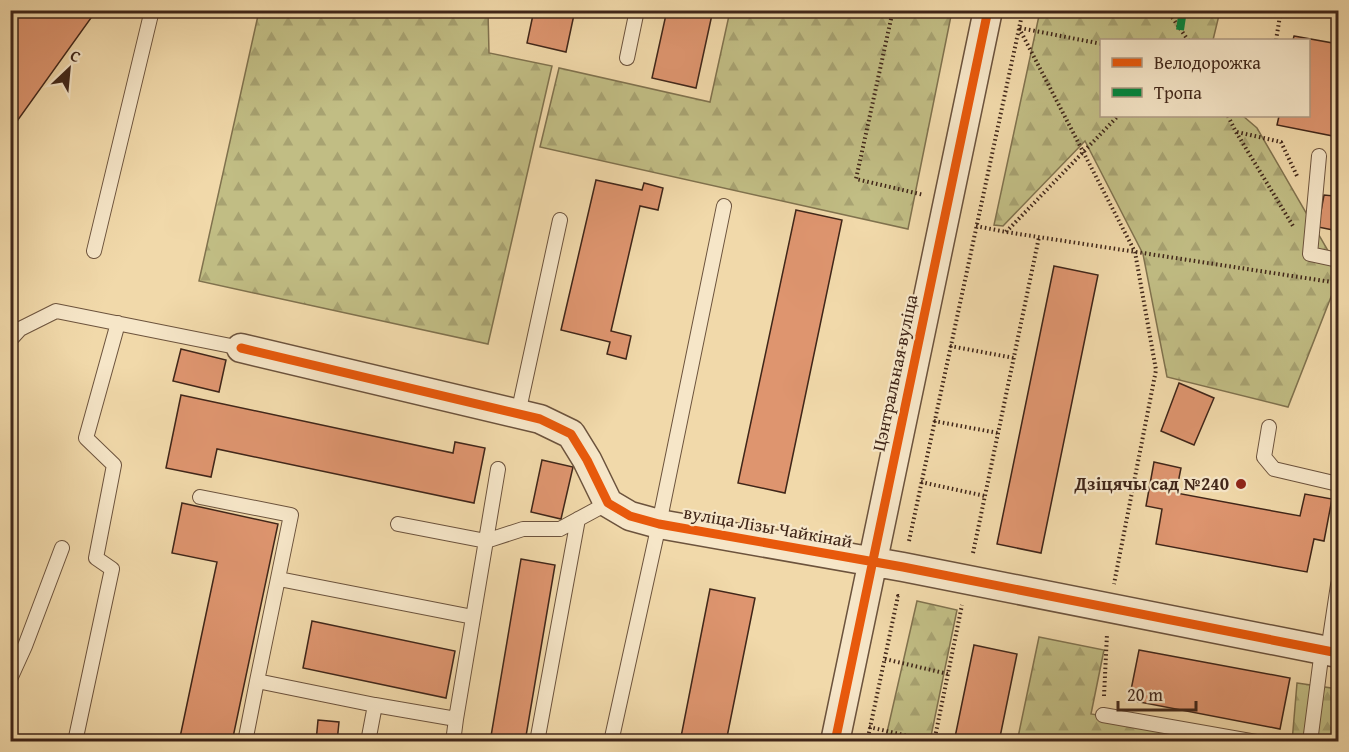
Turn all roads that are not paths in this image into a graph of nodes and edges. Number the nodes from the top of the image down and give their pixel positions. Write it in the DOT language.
graph roads {
  1 [pos="152,10"];
  2 [pos="637,10"];
  3 [pos="988,10"];
  4 [pos="627,58"];
  5 [pos="1319,156"];
  6 [pos="724,206"];
  7 [pos="560,220"];
  8 [pos="94,251"];
  9 [pos="1338,260"];
  10 [pos="118,323"];
  11 [pos="10,340"];
  12 [pos="241,348"];
  13 [pos="518,414"];
  14 [pos="1269,427"];
  15 [pos="498,469"];
  16 [pos="1338,484"];
  17 [pos="200,497"];
  18 [pos="609,503"];
  19 [pos="578,519"];
  20 [pos="398,524"];
  21 [pos="659,524"];
  22 [pos="486,541"];
  23 [pos="62,548"];
  24 [pos="873,562"];
  25 [pos="279,579"];
  26 [pos="1338,585"];
  27 [pos="473,617"];
  28 [pos="1329,652"];
  29 [pos="10,679"];
  30 [pos="257,681"];
  31 [pos="375,705"];
  32 [pos="1103,715"];
  33 [pos="456,719"];
  34 [pos="75,741"];
  35 [pos="245,741"];
  36 [pos="368,741"];
  37 [pos="453,741"];
  38 [pos="537,741"];
  39 [pos="610,741"];
  40 [pos="835,741"];
  41 [pos="1256,741"];
  42 [pos="1310,741"];
  1 -- 8 [label="lane"];
  2 -- 4 [label="lane"];
  3 -- 24 [label="street, Цэнтральная вуліца"];
  5 -- 9 [label="lane"];
  6 -- 21 [label="lane"];
  7 -- 13 [label="lane"];
  10 -- 11 [label="lane"];
  10 -- 12 [label="lane"];
  10 -- 34 [label="lane"];
  12 -- 13 [label="street"];
  13 -- 18 [label="street"];
  14 -- 16 [label="lane"];
  15 -- 22 [label="lane"];
  17 -- 25 [label="lane"];
  18 -- 19 [label="lane"];
  18 -- 21 [label="street, вуліца Лізы Чайкінай"];
  19 -- 22 [label="lane"];
  19 -- 38 [label="lane"];
  20 -- 22 [label="lane"];
  21 -- 24 [label="street, вуліца Лізы Чайкінай"];
  21 -- 39 [label="lane"];
  22 -- 27 [label="lane"];
  23 -- 29 [label="lane"];
  24 -- 28 [label="street, вуліца Лізы Чайкінай"];
  24 -- 40 [label="street, Цэнтральная вуліца"];
  25 -- 27 [label="lane"];
  25 -- 30 [label="lane"];
  26 -- 28 [label="lane"];
  27 -- 33 [label="lane"];
  28 -- 42 [label="lane"];
  30 -- 31 [label="lane"];
  30 -- 35 [label="lane"];
  31 -- 33 [label="lane"];
  31 -- 36 [label="lane"];
  32 -- 41 [label="lane"];
  33 -- 37 [label="lane"];
}
